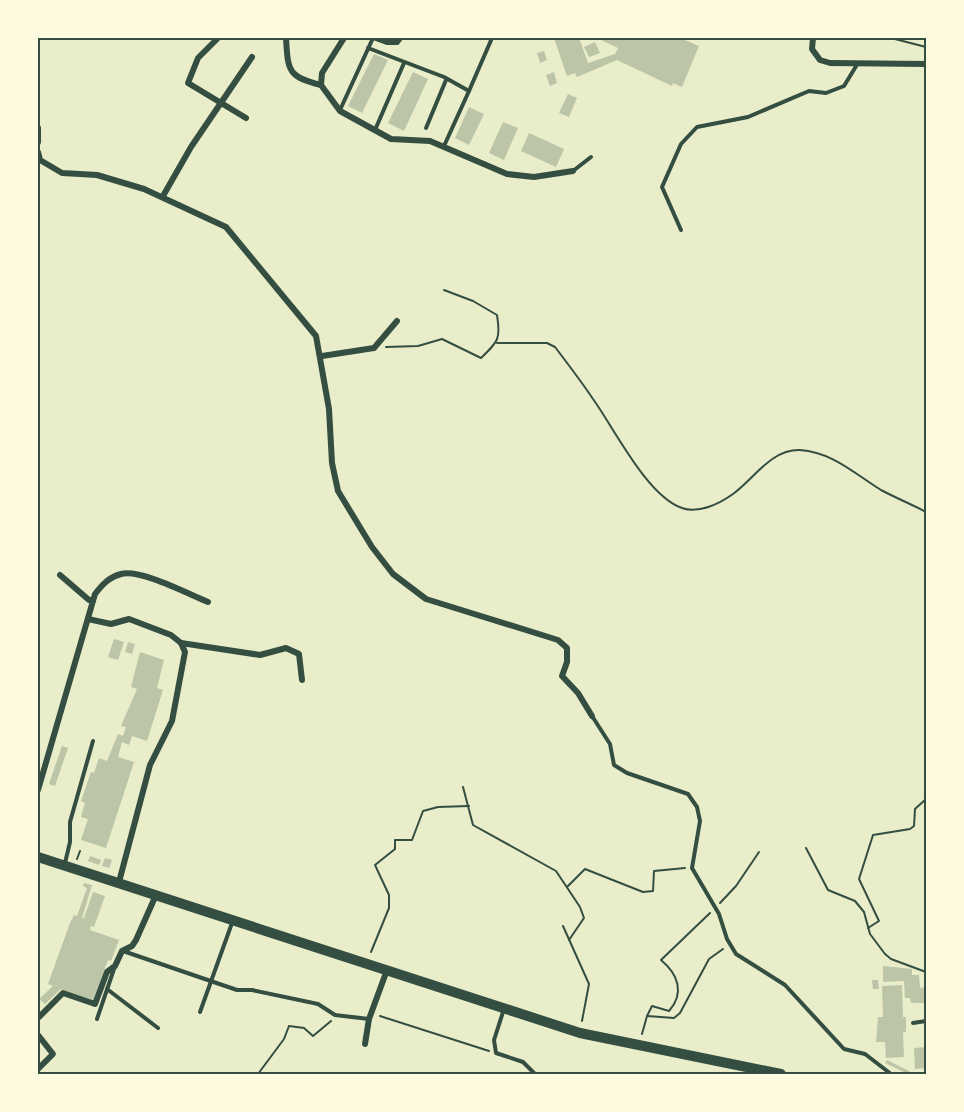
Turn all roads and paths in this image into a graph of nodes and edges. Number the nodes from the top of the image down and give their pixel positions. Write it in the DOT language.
graph roads {
  1 [pos="218,38"];
  2 [pos="286,38"];
  3 [pos="344,38"];
  4 [pos="375,38"];
  5 [pos="400,38"];
  6 [pos="492,38"];
  7 [pos="813,38"];
  8 [pos="891,38"];
  9 [pos="927,47"];
  10 [pos="368,48"];
  11 [pos="252,57"];
  12 [pos="404,63"];
  13 [pos="858,63"];
  14 [pos="927,64"];
  15 [pos="446,80"];
  16 [pos="321,85"];
  17 [pos="469,91"];
  18 [pos="221,103"];
  19 [pos="339,111"];
  20 [pos="246,118"];
  21 [pos="38,128"];
  22 [pos="426,128"];
  23 [pos="375,130"];
  24 [pos="38,142"];
  25 [pos="444,147"];
  26 [pos="38,152"];
  27 [pos="591,157"];
  28 [pos="573,171"];
  29 [pos="163,196"];
  30 [pos="681,230"];
  31 [pos="444,290"];
  32 [pos="397,321"];
  33 [pos="497,343"];
  34 [pos="374,348"];
  35 [pos="322,356"];
  36 [pos="927,512"];
  37 [pos="60,575"];
  38 [pos="93,600"];
  39 [pos="208,602"];
  40 [pos="88,619"];
  41 [pos="181,643"];
  42 [pos="302,680"];
  43 [pos="592,716"];
  44 [pos="93,741"];
  45 [pos="463,787"];
  46 [pos="38,790"];
  47 [pos="927,799"];
  48 [pos="470,806"];
  49 [pos="806,848"];
  50 [pos="759,852"];
  51 [pos="38,857"];
  52 [pos="64,866"];
  53 [pos="692,868"];
  54 [pos="119,882"];
  55 [pos="567,887"];
  56 [pos="156,894"];
  57 [pos="715,908"];
  58 [pos="234,920"];
  59 [pos="563,926"];
  60 [pos="868,928"];
  61 [pos="569,940"];
  62 [pos="730,944"];
  63 [pos="122,951"];
  64 [pos="366,963"];
  65 [pos="115,966"];
  66 [pos="387,970"];
  67 [pos="927,972"];
  68 [pos="212,981"];
  69 [pos="107,989"];
  70 [pos="505,1009"];
  71 [pos="200,1012"];
  72 [pos="335,1015"];
  73 [pos="647,1016"];
  74 [pos="370,1017"];
  75 [pos="38,1018"];
  76 [pos="97,1019"];
  77 [pos="927,1021"];
  78 [pos="913,1023"];
  79 [pos="158,1028"];
  80 [pos="580,1033"];
  81 [pos="38,1035"];
  82 [pos="364,1044"];
  83 [pos="639,1046"];
  84 [pos="496,1053"];
  85 [pos="38,1069"];
  86 [pos="258,1074"];
  87 [pos="536,1074"];
  88 [pos="781,1074"];
  89 [pos="891,1074"];
  1 -- 18 [label="street"];
  2 -- 16 [label="street"];
  3 -- 16 [label="street"];
  4 -- 5 [label="street"];
  4 -- 10 [label="lane"];
  6 -- 17 [label="lane"];
  7 -- 13 [label="street"];
  8 -- 9 [label="path"];
  10 -- 12 [label="lane"];
  10 -- 19 [label="lane"];
  11 -- 18 [label="street"];
  12 -- 15 [label="lane"];
  12 -- 23 [label="lane"];
  13 -- 14 [label="street"];
  13 -- 30 [label="lane"];
  15 -- 17 [label="lane"];
  15 -- 22 [label="lane"];
  16 -- 19 [label="street"];
  17 -- 25 [label="lane"];
  18 -- 20 [label="street"];
  18 -- 29 [label="street"];
  19 -- 23 [label="street"];
  21 -- 24 [label="street"];
  23 -- 25 [label="street"];
  25 -- 28 [label="street"];
  26 -- 29 [label="street"];
  27 -- 28 [label="lane"];
  29 -- 35 [label="street"];
  31 -- 33 [label="path"];
  32 -- 34 [label="street"];
  33 -- 34 [label="path"];
  33 -- 36 [label="path"];
  34 -- 35 [label="street"];
  35 -- 43 [label="street"];
  37 -- 38 [label="street"];
  38 -- 39 [label="street"];
  38 -- 40 [label="street"];
  40 -- 41 [label="street"];
  40 -- 46 [label="street"];
  41 -- 42 [label="street"];
  41 -- 54 [label="street"];
  43 -- 53 [label="lane"];
  44 -- 52 [label="lane"];
  45 -- 48 [label="path"];
  47 -- 60 [label="path"];
  48 -- 55 [label="path"];
  48 -- 64 [label="path"];
  49 -- 60 [label="path"];
  50 -- 57 [label="path"];
  51 -- 52 [label="main road"];
  52 -- 54 [label="main road"];
  53 -- 55 [label="path"];
  53 -- 57 [label="lane"];
  54 -- 56 [label="main road"];
  55 -- 61 [label="path"];
  56 -- 58 [label="main road"];
  56 -- 63 [label="street"];
  57 -- 62 [label="lane"];
  57 -- 73 [label="path"];
  58 -- 64 [label="main road"];
  58 -- 68 [label="lane"];
  59 -- 61 [label="path"];
  60 -- 67 [label="path"];
  61 -- 80 [label="path"];
  62 -- 73 [label="path"];
  62 -- 89 [label="lane"];
  63 -- 65 [label="street"];
  63 -- 68 [label="lane"];
  64 -- 66 [label="main road"];
  65 -- 69 [label="lane"];
  65 -- 75 [label="street"];
  66 -- 70 [label="main road"];
  66 -- 74 [label="street"];
  68 -- 71 [label="lane"];
  68 -- 72 [label="lane"];
  69 -- 76 [label="lane"];
  69 -- 79 [label="lane"];
  70 -- 80 [label="main road"];
  70 -- 84 [label="lane"];
  72 -- 74 [label="lane"];
  72 -- 86 [label="path"];
  73 -- 83 [label="path"];
  74 -- 82 [label="street"];
  74 -- 84 [label="path"];
  77 -- 78 [label="lane"];
  80 -- 83 [label="main road"];
  81 -- 85 [label="street"];
  83 -- 88 [label="main road"];
  84 -- 87 [label="lane"];
}
